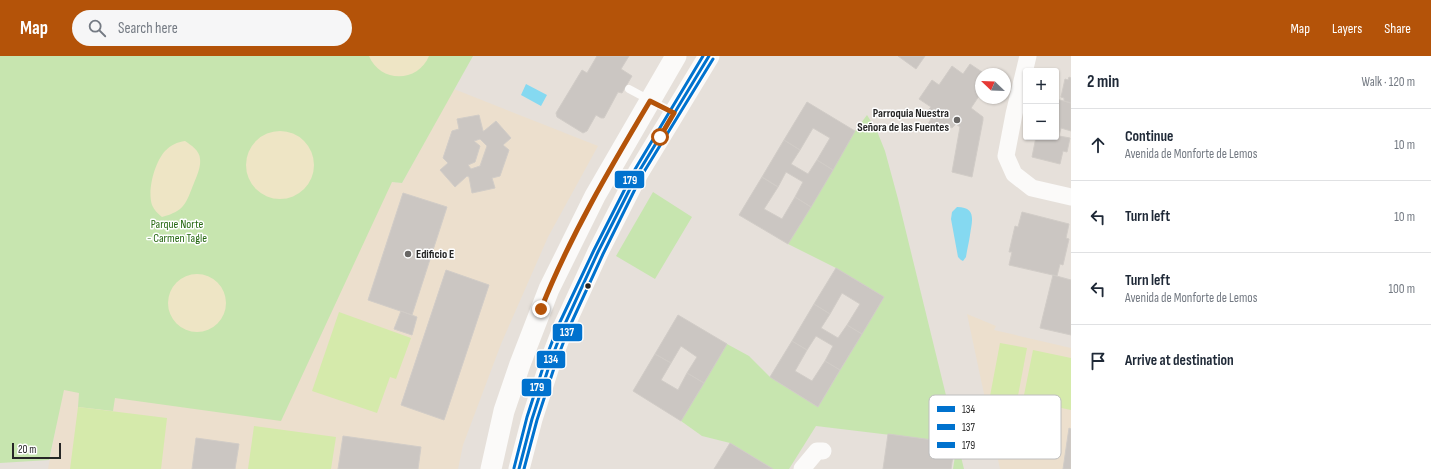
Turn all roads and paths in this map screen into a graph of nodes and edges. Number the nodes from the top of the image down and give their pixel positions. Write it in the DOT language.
graph roads {
  1 [pos="676,56"];
  2 [pos="709,56"];
  3 [pos="1028,56"];
  4 [pos="629,89"];
  5 [pos="650,101"];
  6 [pos="674,113"];
  7 [pos="1071,197"];
  8 [pos="823,451"];
  9 [pos="491,469"];
  10 [pos="519,469"];
  11 [pos="802,469"];
  1 -- 5 [label="street"];
  2 -- 6 [label="street"];
  3 -- 7 [label="street"];
  4 -- 5 [label="lane"];
  5 -- 6 [label="lane"];
  5 -- 9 [label="street"];
  6 -- 10 [label="street"];
  8 -- 11 [label="street"];
}
